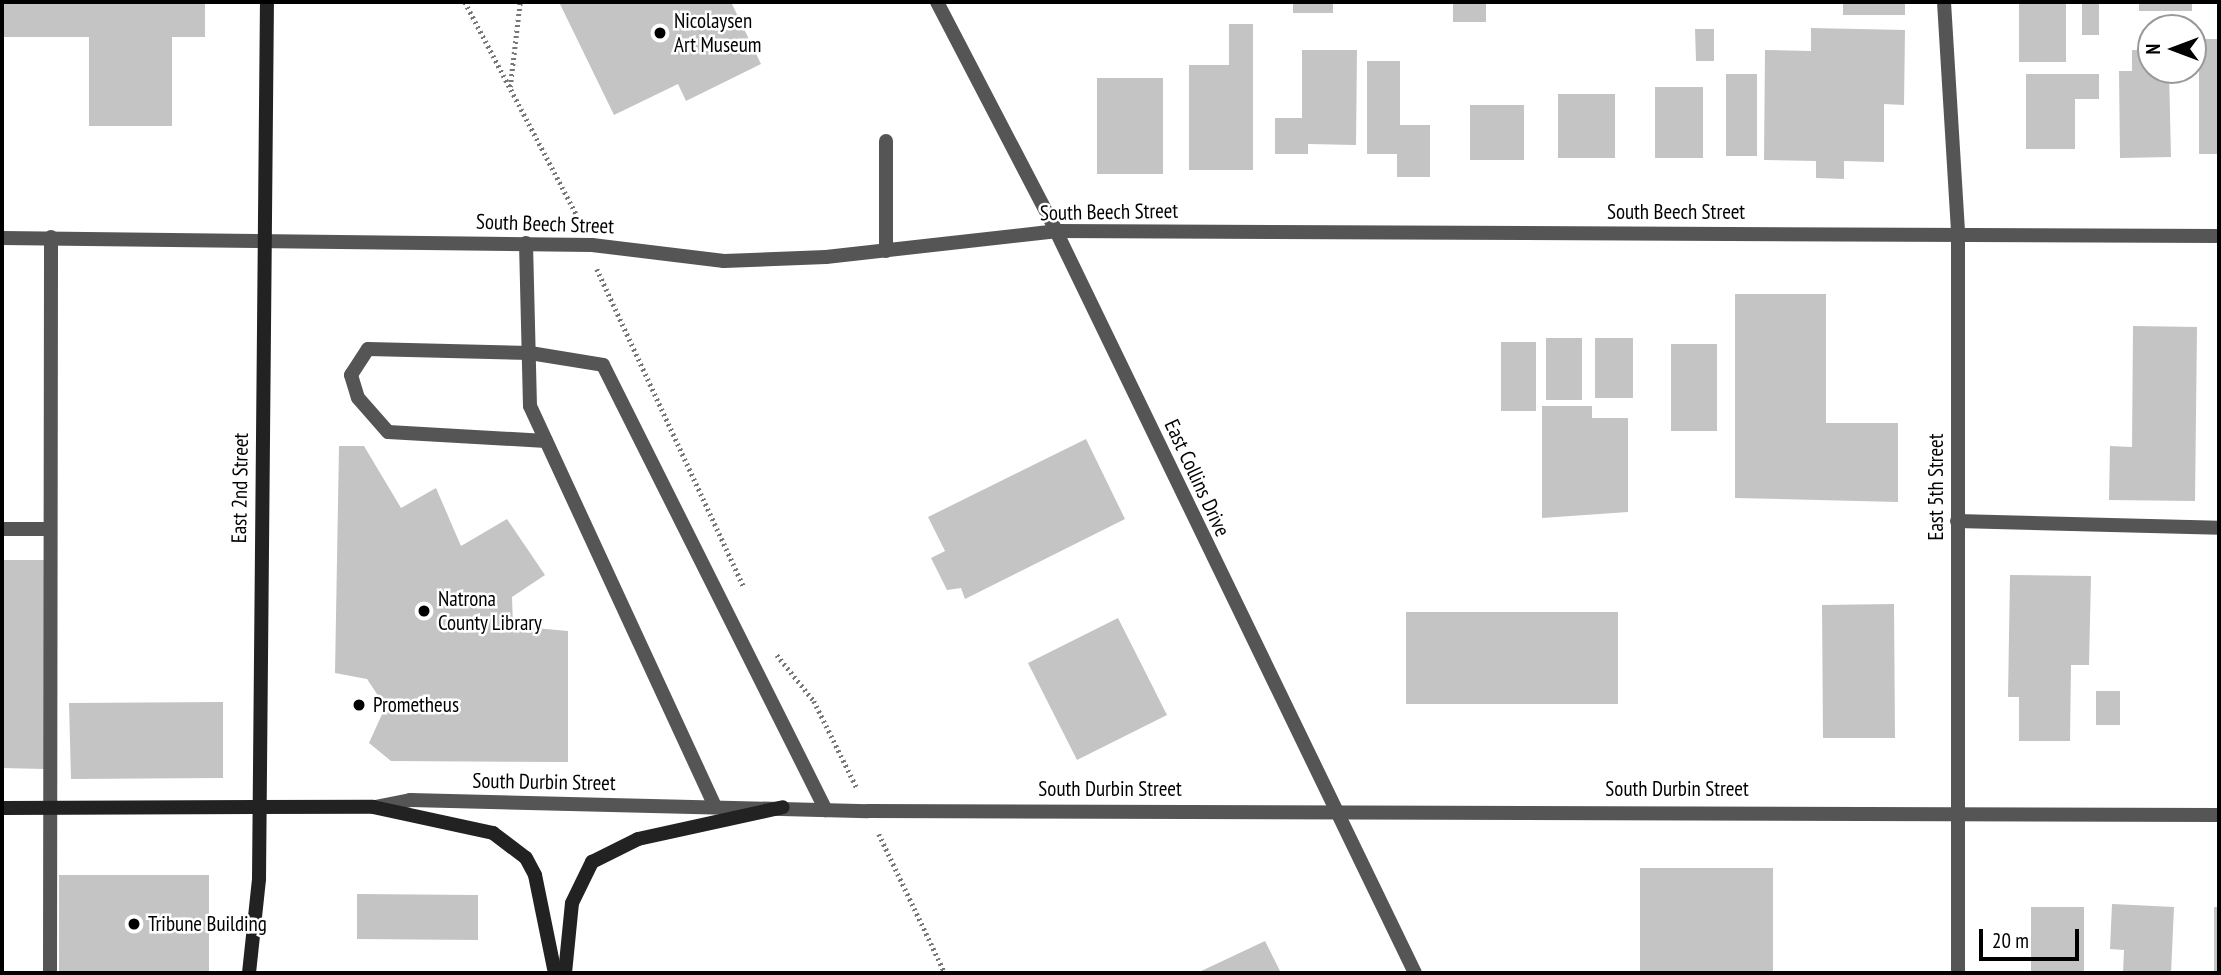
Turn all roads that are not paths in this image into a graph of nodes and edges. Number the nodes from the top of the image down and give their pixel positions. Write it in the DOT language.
graph roads {
  1 [pos="267,2"];
  2 [pos="937,2"];
  3 [pos="1944,2"];
  4 [pos="886,141"];
  5 [pos="1056,231"];
  6 [pos="1958,234"];
  7 [pos="2219,236"];
  8 [pos="51,237"];
  9 [pos="2,238"];
  10 [pos="264,239"];
  11 [pos="526,243"];
  12 [pos="886,251"];
  13 [pos="530,353"];
  14 [pos="546,441"];
  15 [pos="1957,521"];
  16 [pos="2219,528"];
  17 [pos="2,529"];
  18 [pos="50,529"];
  19 [pos="257,806"];
  20 [pos="715,806"];
  21 [pos="50,807"];
  22 [pos="373,807"];
  23 [pos="783,807"];
  24 [pos="2,808"];
  25 [pos="826,810"];
  26 [pos="1332,810"];
  27 [pos="1958,810"];
  28 [pos="2219,815"];
  29 [pos="50,973"];
  30 [pos="248,973"];
  31 [pos="555,973"];
  32 [pos="565,973"];
  33 [pos="1415,973"];
  34 [pos="1958,973"];
  1 -- 10 [label="main road, East 2nd Street"];
  2 -- 5 [label="street, East Collins Drive"];
  3 -- 6 [label="street, East 5th Street"];
  4 -- 12 [label="street"];
  5 -- 6 [label="street, South Beech Street"];
  5 -- 12 [label="street, South Beech Street"];
  5 -- 26 [label="street, East Collins Drive"];
  6 -- 7 [label="street, South Beech Street"];
  6 -- 15 [label="street, East 5th Street"];
  8 -- 9 [label="street, South Beech Street"];
  8 -- 10 [label="street, South Beech Street"];
  8 -- 18 [label="street"];
  10 -- 11 [label="street, South Beech Street"];
  10 -- 19 [label="main road, East 2nd Street"];
  11 -- 12 [label="street, South Beech Street"];
  11 -- 13 [label="street"];
  13 -- 14 [label="street"];
  13 -- 14 [label="street"];
  13 -- 25 [label="street"];
  14 -- 20 [label="street"];
  15 -- 16 [label="street"];
  15 -- 27 [label="street, East 5th Street"];
  17 -- 18 [label="street"];
  18 -- 21 [label="street"];
  19 -- 21 [label="main road, South Durbin Street"];
  19 -- 22 [label="main road, South Durbin Street"];
  19 -- 30 [label="main road, East 2nd Street"];
  20 -- 22 [label="street, South Durbin Street"];
  20 -- 23 [label="street, South Durbin Street"];
  21 -- 24 [label="main road, South Durbin Street"];
  21 -- 29 [label="street"];
  22 -- 31 [label="main road"];
  23 -- 25 [label="street, South Durbin Street"];
  23 -- 32 [label="main road"];
  25 -- 26 [label="street, South Durbin Street"];
  26 -- 27 [label="street, South Durbin Street"];
  26 -- 33 [label="street, East Collins Drive"];
  27 -- 28 [label="street, South Durbin Street"];
  27 -- 34 [label="street, East 5th Street"];
}
